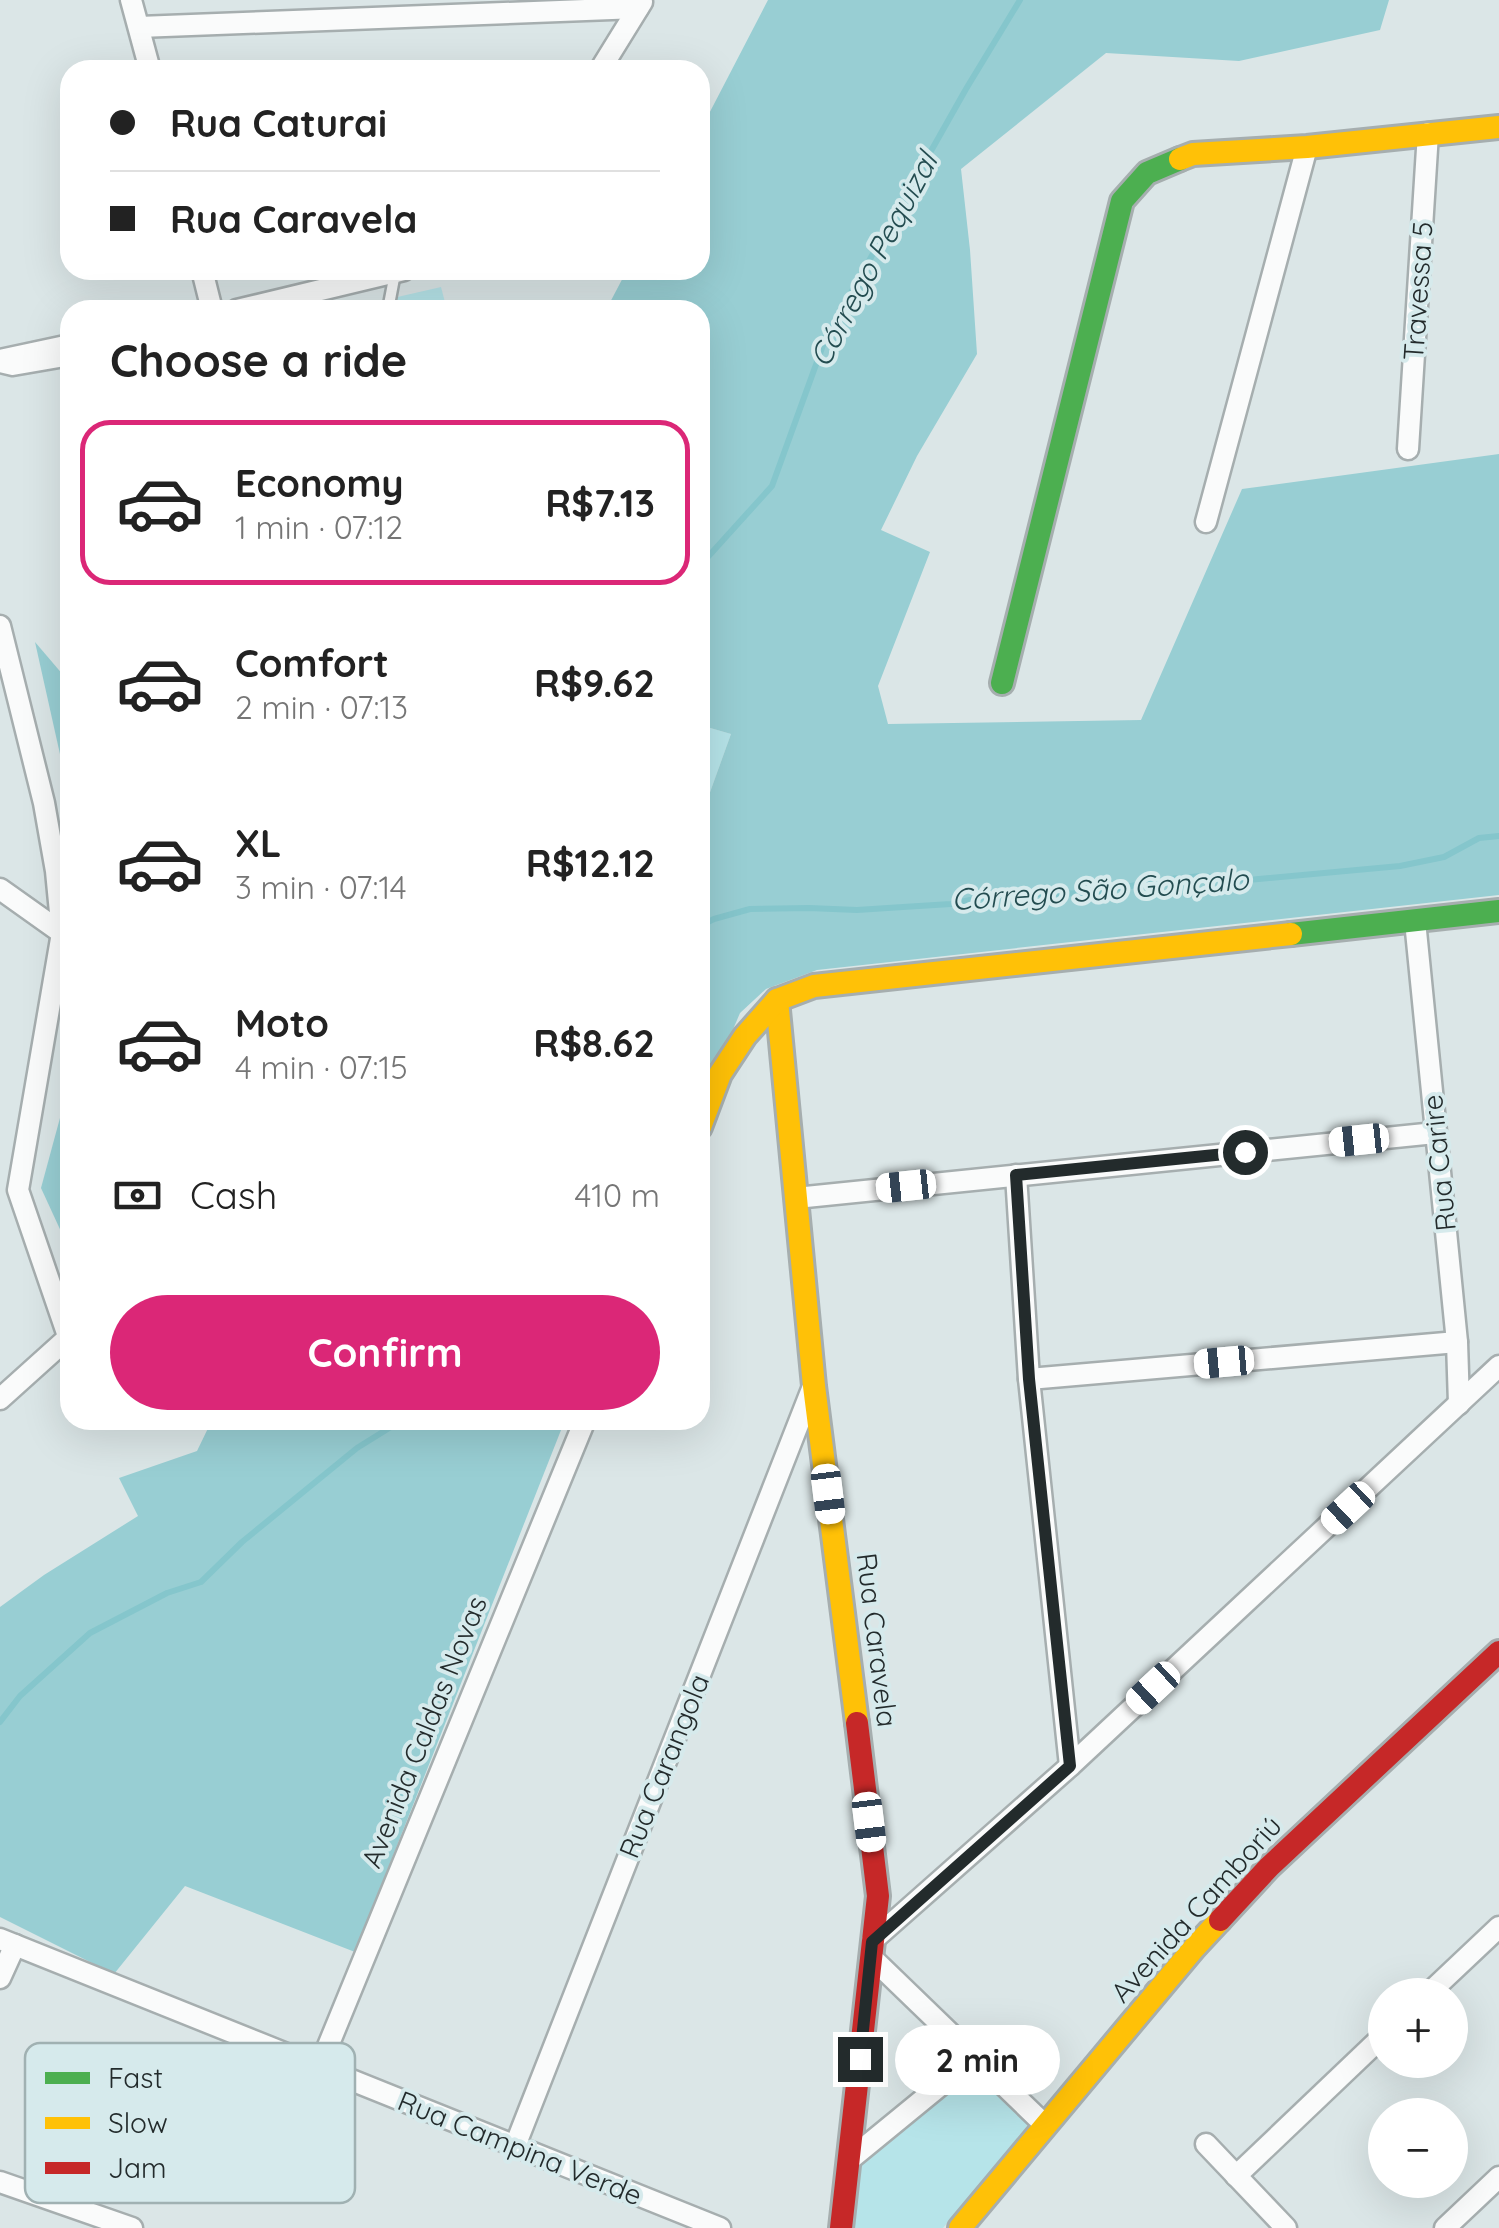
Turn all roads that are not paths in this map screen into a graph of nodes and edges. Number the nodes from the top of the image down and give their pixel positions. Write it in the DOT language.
graph roads {
  1 [pos="131,0"];
  2 [pos="640,4"];
  3 [pos="139,27"];
  4 [pos="147,60"];
  5 [pos="606,60"];
  6 [pos="1499,127"];
  7 [pos="1428,134"];
  8 [pos="1307,146"];
  9 [pos="362,280"];
  10 [pos="279,300"];
  11 [pos="60,348"];
  12 [pos="60,362"];
  13 [pos="0,363"];
  14 [pos="1408,450"];
  15 [pos="1206,522"];
  16 [pos="0,632"];
  17 [pos="1002,682"];
  18 [pos="0,888"];
  19 [pos="1499,911"];
  20 [pos="60,912"];
  21 [pos="1415,921"];
  22 [pos="60,932"];
  23 [pos="60,945"];
  24 [pos="777,1000"];
  25 [pos="710,1101"];
  26 [pos="1435,1132"];
  27 [pos="1016,1175"];
  28 [pos="0,1178"];
  29 [pos="18,1190"];
  30 [pos="796,1198"];
  31 [pos="60,1310"];
  32 [pos="1457,1342"];
  33 [pos="60,1344"];
  34 [pos="1499,1366"];
  35 [pos="1029,1379"];
  36 [pos="814,1386"];
  37 [pos="0,1399"];
  38 [pos="1459,1404"];
  39 [pos="581,1430"];
  40 [pos="1499,1652"];
  41 [pos="1070,1766"];
  42 [pos="1496,1935"];
  43 [pos="7,1942"];
  44 [pos="872,1950"];
  45 [pos="0,1978"];
  46 [pos="1447,1978"];
  47 [pos="257,2043"];
  48 [pos="329,2043"];
  49 [pos="1368,2050"];
  50 [pos="975,2057"];
  51 [pos="355,2082"];
  52 [pos="1046,2126"];
  53 [pos="1206,2144"];
  54 [pos="514,2146"];
  55 [pos="848,2161"];
  56 [pos="1236,2176"];
  57 [pos="0,2182"];
  58 [pos="1495,2189"];
  59 [pos="25,2191"];
  60 [pos="59,2203"];
  61 [pos="130,2228"];
  62 [pos="720,2228"];
  63 [pos="841,2228"];
  64 [pos="960,2228"];
  65 [pos="1286,2228"];
  66 [pos="1444,2228"];
  1 -- 3 [label="street"];
  2 -- 3 [label="street"];
  2 -- 5 [label="street"];
  3 -- 4 [label="street"];
  6 -- 7 [label="street"];
  7 -- 8 [label="street"];
  7 -- 14 [label="street, Travessa 5"];
  8 -- 15 [label="street"];
  8 -- 17 [label="street"];
  9 -- 10 [label="street"];
  11 -- 13 [label="street"];
  12 -- 13 [label="lane"];
  16 -- 20 [label="street"];
  18 -- 22 [label="street"];
  19 -- 21 [label="street"];
  21 -- 24 [label="street"];
  21 -- 26 [label="street, Rua Carire"];
  23 -- 29 [label="street"];
  24 -- 25 [label="street"];
  24 -- 30 [label="street, Rua Caravela"];
  26 -- 27 [label="street"];
  26 -- 32 [label="street, Rua Carire"];
  27 -- 30 [label="street"];
  27 -- 35 [label="street"];
  28 -- 29 [label="street"];
  29 -- 31 [label="street"];
  30 -- 36 [label="street, Rua Caravela"];
  32 -- 35 [label="street"];
  32 -- 38 [label="street, Rua Carire"];
  33 -- 37 [label="street"];
  34 -- 38 [label="street"];
  35 -- 41 [label="street"];
  36 -- 44 [label="street, Rua Caravela"];
  36 -- 54 [label="street, Rua Carangola"];
  38 -- 41 [label="street"];
  39 -- 48 [label="street, Avenida Caldas Novas"];
  40 -- 52 [label="street, Avenida Camboriú"];
  41 -- 44 [label="street"];
  42 -- 46 [label="street"];
  43 -- 45 [label="street"];
  43 -- 47 [label="street, Rua Campina Verde"];
  44 -- 50 [label="street"];
  44 -- 55 [label="street, Rua Caravela"];
  49 -- 56 [label="street"];
  50 -- 52 [label="street"];
  50 -- 55 [label="street"];
  51 -- 54 [label="street, Rua Campina Verde"];
  52 -- 64 [label="street, Avenida Camboriú"];
  53 -- 56 [label="street"];
  54 -- 62 [label="street, Rua Campina Verde"];
  55 -- 63 [label="street, Rua Caravela"];
  56 -- 65 [label="street"];
  57 -- 59 [label="street"];
  58 -- 66 [label="street"];
  60 -- 61 [label="street"];
}
